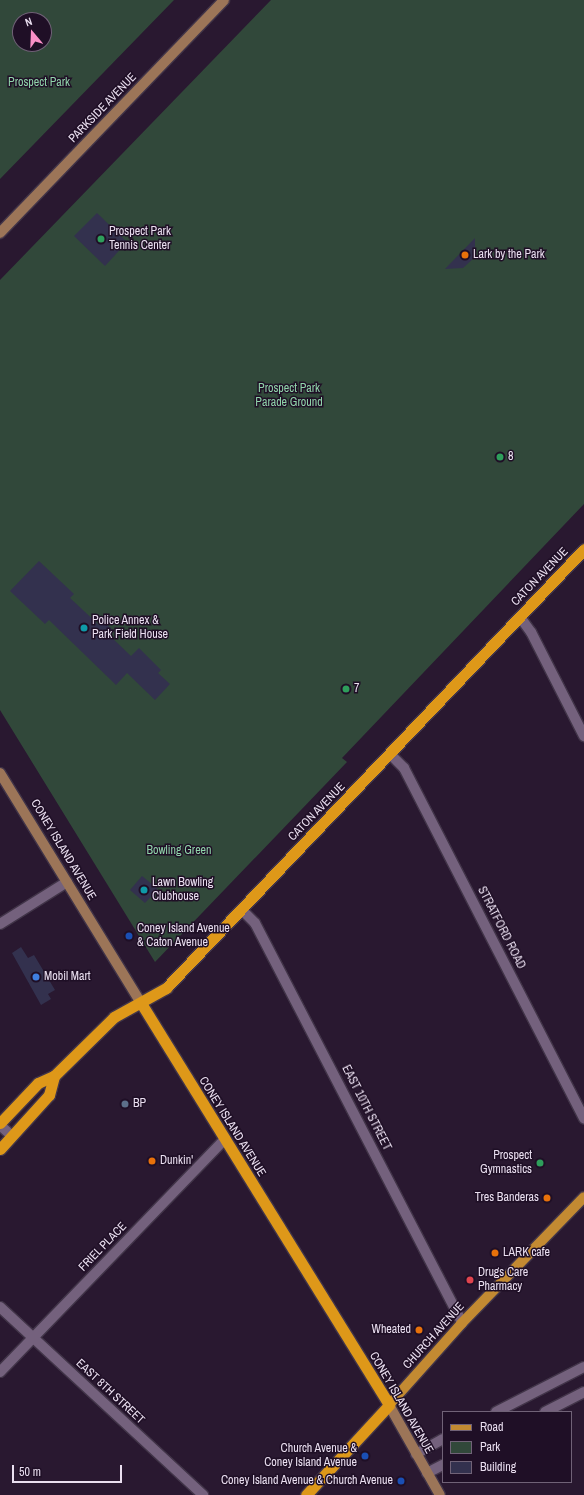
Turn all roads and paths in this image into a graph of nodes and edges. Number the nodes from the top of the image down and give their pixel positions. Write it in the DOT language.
graph roads {
  1 [pos="224,0"];
  2 [pos="0,233"];
  3 [pos="584,549"];
  4 [pos="520,617"];
  5 [pos="584,736"];
  6 [pos="390,754"];
  7 [pos="0,773"];
  8 [pos="67,882"];
  9 [pos="242,910"];
  10 [pos="0,924"];
  11 [pos="141,1003"];
  12 [pos="54,1076"];
  13 [pos="584,1118"];
  14 [pos="0,1124"];
  15 [pos="12,1136"];
  16 [pos="224,1140"];
  17 [pos="0,1149"];
  18 [pos="584,1198"];
  19 [pos="0,1307"];
  20 [pos="462,1323"];
  21 [pos="33,1338"];
  22 [pos="584,1367"];
  23 [pos="0,1372"];
  24 [pos="584,1392"];
  25 [pos="389,1405"];
  26 [pos="498,1411"];
  27 [pos="547,1411"];
  28 [pos="442,1440"];
  29 [pos="416,1454"];
  30 [pos="442,1466"];
  31 [pos="427,1473"];
  32 [pos="203,1495"];
  33 [pos="306,1495"];
  34 [pos="440,1495"];
  1 -- 2 [label="main road, PARKSIDE AVENUE"];
  3 -- 4 [label="highway, CATON AVENUE"];
  4 -- 5 [label="street"];
  4 -- 6 [label="highway, CATON AVENUE"];
  6 -- 9 [label="highway, CATON AVENUE"];
  6 -- 13 [label="street, STRATFORD ROAD"];
  7 -- 8 [label="main road, CONEY ISLAND AVENUE"];
  8 -- 10 [label="street"];
  8 -- 11 [label="main road, CONEY ISLAND AVENUE"];
  9 -- 11 [label="highway, CATON AVENUE"];
  9 -- 20 [label="street, EAST 10TH STREET"];
  11 -- 12 [label="highway, CATON AVENUE"];
  11 -- 16 [label="highway, CONEY ISLAND AVENUE"];
  12 -- 14 [label="highway, CATON AVENUE"];
  12 -- 15 [label="highway"];
  14 -- 15 [label="street"];
  15 -- 17 [label="highway"];
  16 -- 21 [label="street, FRIEL PLACE"];
  16 -- 25 [label="highway, CONEY ISLAND AVENUE"];
  18 -- 20 [label="main road, CHURCH AVENUE"];
  19 -- 21 [label="street, EAST 8TH STREET"];
  20 -- 25 [label="main road, CHURCH AVENUE"];
  21 -- 23 [label="street, FRIEL PLACE"];
  21 -- 32 [label="street, EAST 8TH STREET"];
  22 -- 26 [label="street"];
  24 -- 27 [label="street"];
  25 -- 29 [label="main road, CONEY ISLAND AVENUE"];
  25 -- 33 [label="highway, CHURCH AVENUE"];
  28 -- 29 [label="street"];
  29 -- 31 [label="main road, CONEY ISLAND AVENUE"];
  30 -- 31 [label="street"];
  31 -- 34 [label="main road, CONEY ISLAND AVENUE"];
}
